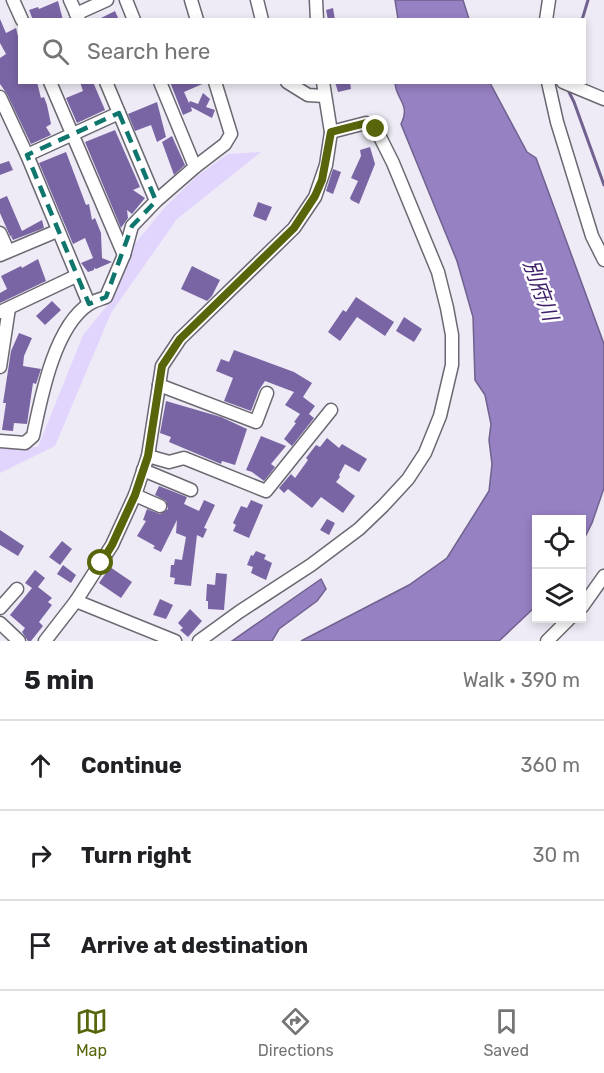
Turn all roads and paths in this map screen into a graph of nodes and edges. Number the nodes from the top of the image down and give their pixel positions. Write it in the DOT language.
graph roads {
  1 [pos="13,0"];
  2 [pos="70,0"];
  3 [pos="107,0"];
  4 [pos="126,0"];
  5 [pos="191,0"];
  6 [pos="256,0"];
  7 [pos="316,0"];
  8 [pos="549,0"];
  9 [pos="77,16"];
  10 [pos="21,18"];
  11 [pos="133,18"];
  12 [pos="196,18"];
  13 [pos="261,18"];
  14 [pos="317,18"];
  15 [pos="546,18"];
  16 [pos="51,84"];
  17 [pos="107,84"];
  18 [pos="161,84"];
  19 [pos="217,84"];
  20 [pos="290,84"];
  21 [pos="323,84"];
  22 [pos="548,84"];
  23 [pos="568,84"];
  24 [pos="324,96"];
  25 [pos="0,97"];
  26 [pos="604,99"];
  27 [pos="119,113"];
  28 [pos="331,132"];
  29 [pos="74,135"];
  30 [pos="27,155"];
  31 [pos="195,167"];
  32 [pos="156,201"];
  33 [pos="57,231"];
  34 [pos="0,233"];
  35 [pos="4,253"];
  36 [pos="124,255"];
  37 [pos="604,260"];
  38 [pos="76,276"];
  39 [pos="88,304"];
  40 [pos="4,310"];
  41 [pos="0,367"];
  42 [pos="159,385"];
  43 [pos="267,393"];
  44 [pos="331,410"];
  45 [pos="0,441"];
  46 [pos="148,456"];
  47 [pos="143,470"];
  48 [pos="191,490"];
  49 [pos="135,495"];
  50 [pos="160,506"];
  51 [pos="604,576"];
  52 [pos="17,589"];
  53 [pos="76,601"];
  54 [pos="586,601"];
  55 [pos="0,608"];
  56 [pos="0,623"];
  57 [pos="565,623"];
  58 [pos="20,641"];
  59 [pos="45,641"];
  60 [pos="175,641"];
  61 [pos="199,641"];
  62 [pos="548,641"];
  1 -- 10 [label="street"];
  2 -- 9 [label="street"];
  3 -- 9 [label="street"];
  4 -- 11 [label="street"];
  5 -- 12 [label="street"];
  6 -- 13 [label="street"];
  7 -- 14 [label="street"];
  8 -- 15 [label="street"];
  16 -- 29 [label="street"];
  17 -- 27 [label="street"];
  18 -- 31 [label="street"];
  19 -- 31 [label="street"];
  20 -- 24 [label="street"];
  21 -- 24 [label="street"];
  22 -- 37 [label="street"];
  23 -- 26 [label="street"];
  24 -- 28 [label="street"];
  25 -- 30 [label="street"];
  27 -- 29 [label="street"];
  27 -- 32 [label="street"];
  28 -- 42 [label="street"];
  28 -- 61 [label="street"];
  29 -- 30 [label="street"];
  29 -- 36 [label="street"];
  30 -- 33 [label="street"];
  31 -- 32 [label="street"];
  32 -- 36 [label="street"];
  33 -- 35 [label="street"];
  33 -- 38 [label="street"];
  34 -- 35 [label="street"];
  36 -- 39 [label="street"];
  38 -- 39 [label="street"];
  38 -- 40 [label="street"];
  39 -- 45 [label="street"];
  40 -- 41 [label="street"];
  42 -- 43 [label="street"];
  42 -- 46 [label="street"];
  44 -- 46 [label="street"];
  46 -- 47 [label="street"];
  47 -- 48 [label="street"];
  47 -- 49 [label="street"];
  49 -- 50 [label="street"];
  49 -- 53 [label="street"];
  51 -- 54 [label="street"];
  52 -- 55 [label="street"];
  53 -- 59 [label="street"];
  53 -- 60 [label="street"];
  56 -- 58 [label="street"];
  57 -- 62 [label="street"];
}
